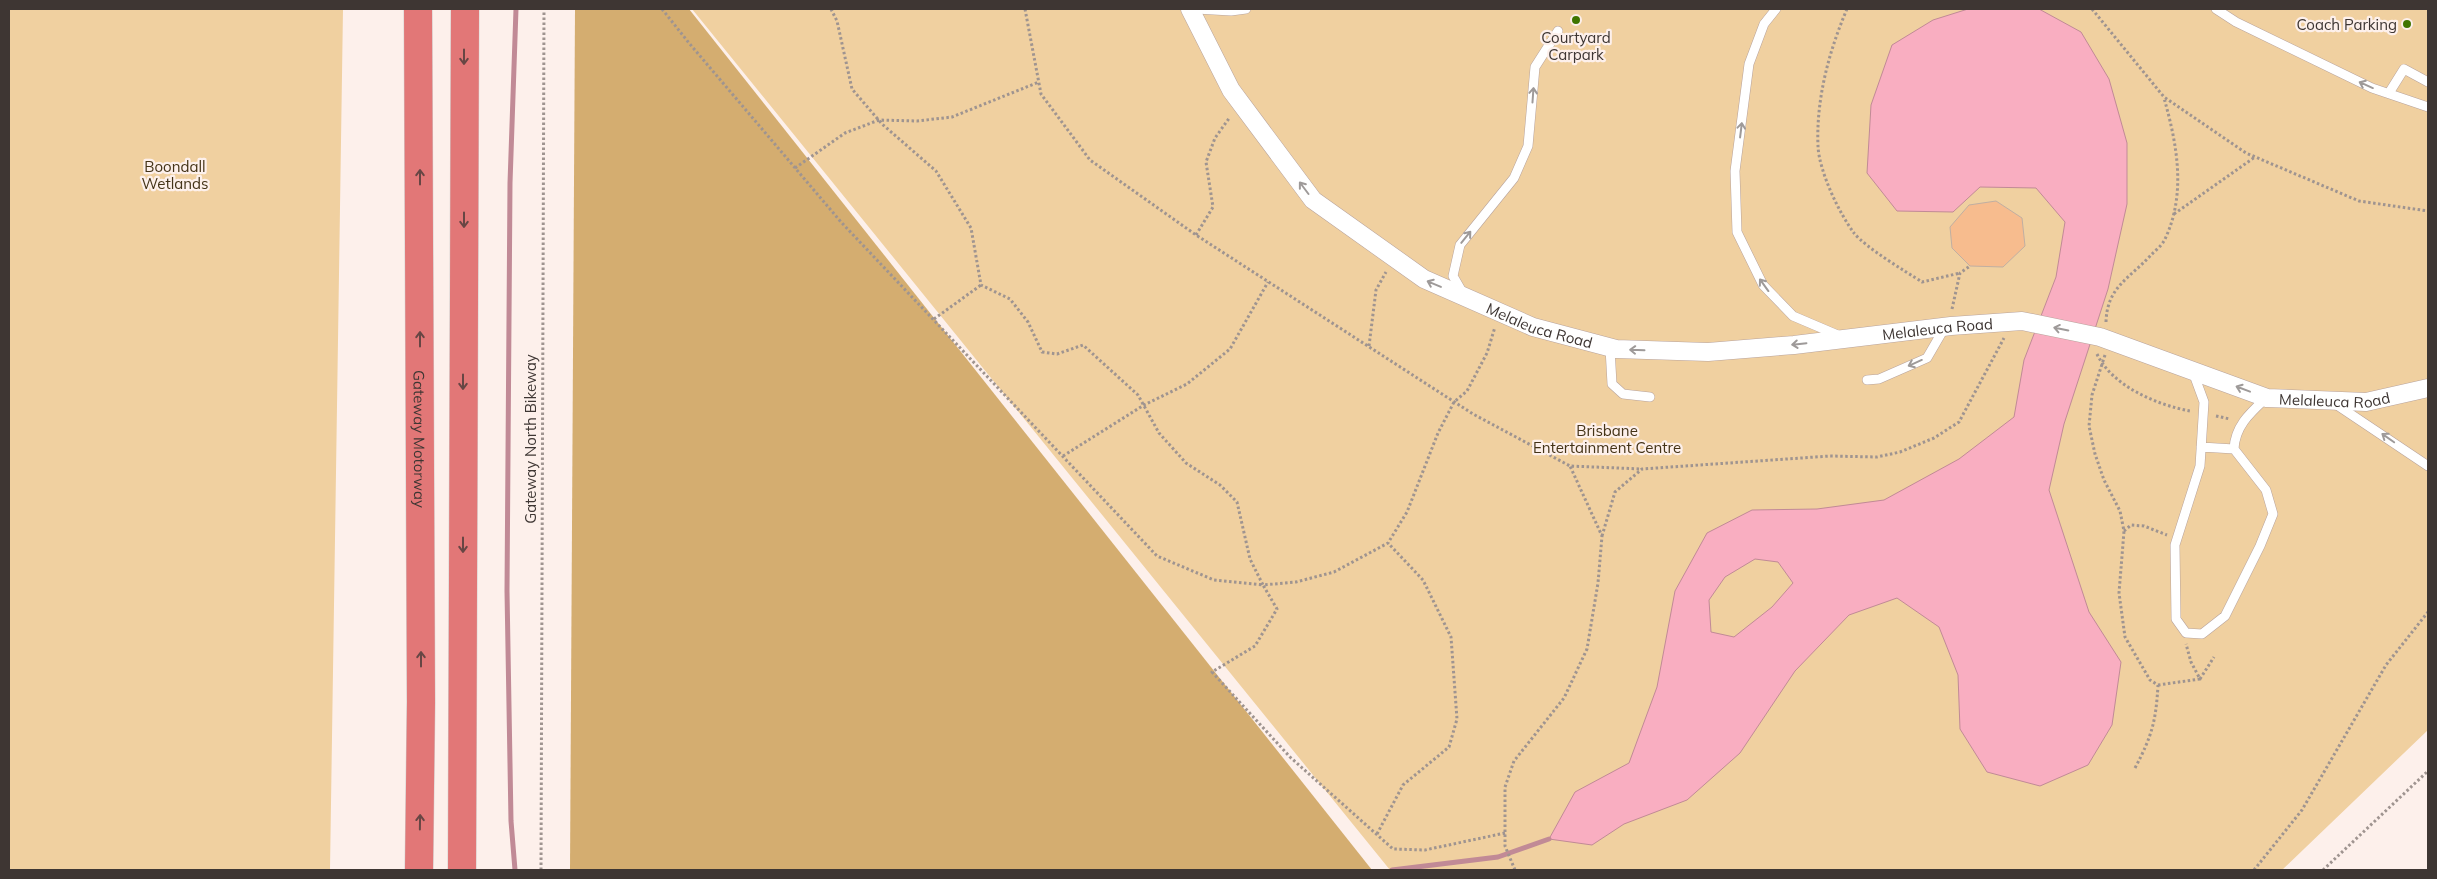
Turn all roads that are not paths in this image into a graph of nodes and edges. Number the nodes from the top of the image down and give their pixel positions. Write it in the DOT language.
graph roads {
  1 [pos="418,9"];
  2 [pos="465,9"];
  3 [pos="1190,9"];
  4 [pos="1196,9"];
  5 [pos="1246,9"];
  6 [pos="1776,9"];
  7 [pos="2216,9"];
  8 [pos="1558,31"];
  9 [pos="2428,82"];
  10 [pos="2389,93"];
  11 [pos="2428,107"];
  12 [pos="1465,297"];
  13 [pos="1948,326"];
  14 [pos="1847,339"];
  15 [pos="1610,348"];
  16 [pos="2192,370"];
  17 [pos="1867,380"];
  18 [pos="2428,388"];
  19 [pos="1650,397"];
  20 [pos="2267,398"];
  21 [pos="2331,401"];
  22 [pos="2201,447"];
  23 [pos="2234,449"];
  24 [pos="2428,466"];
  25 [pos="419,870"];
  26 [pos="462,870"];
  25 -- 1 [label="highway, Gateway Motorway, one-way"];
  2 -- 26 [label="highway, one-way"];
  12 -- 3 [label="street, Melaleuca Road, one-way"];
  4 -- 5 [label="lane"];
  14 -- 6 [label="lane, one-way"];
  10 -- 7 [label="lane, one-way"];
  12 -- 8 [label="lane, one-way"];
  9 -- 10 [label="lane"];
  10 -- 11 [label="lane"];
  12 -- 15 [label="street, Melaleuca Road"];
  13 -- 14 [label="street, Melaleuca Road"];
  16 -- 13 [label="street, Melaleuca Road, one-way"];
  13 -- 17 [label="lane, one-way"];
  14 -- 15 [label="street, Melaleuca Road, one-way"];
  15 -- 19 [label="lane"];
  20 -- 16 [label="street, Melaleuca Road, one-way"];
  16 -- 22 [label="lane"];
  18 -- 21 [label="street, Melaleuca Road"];
  20 -- 21 [label="street, Melaleuca Road"];
  20 -- 23 [label="lane"];
  24 -- 21 [label="lane, one-way"];
  22 -- 23 [label="lane"];
  22 -- 23 [label="lane"];
}
